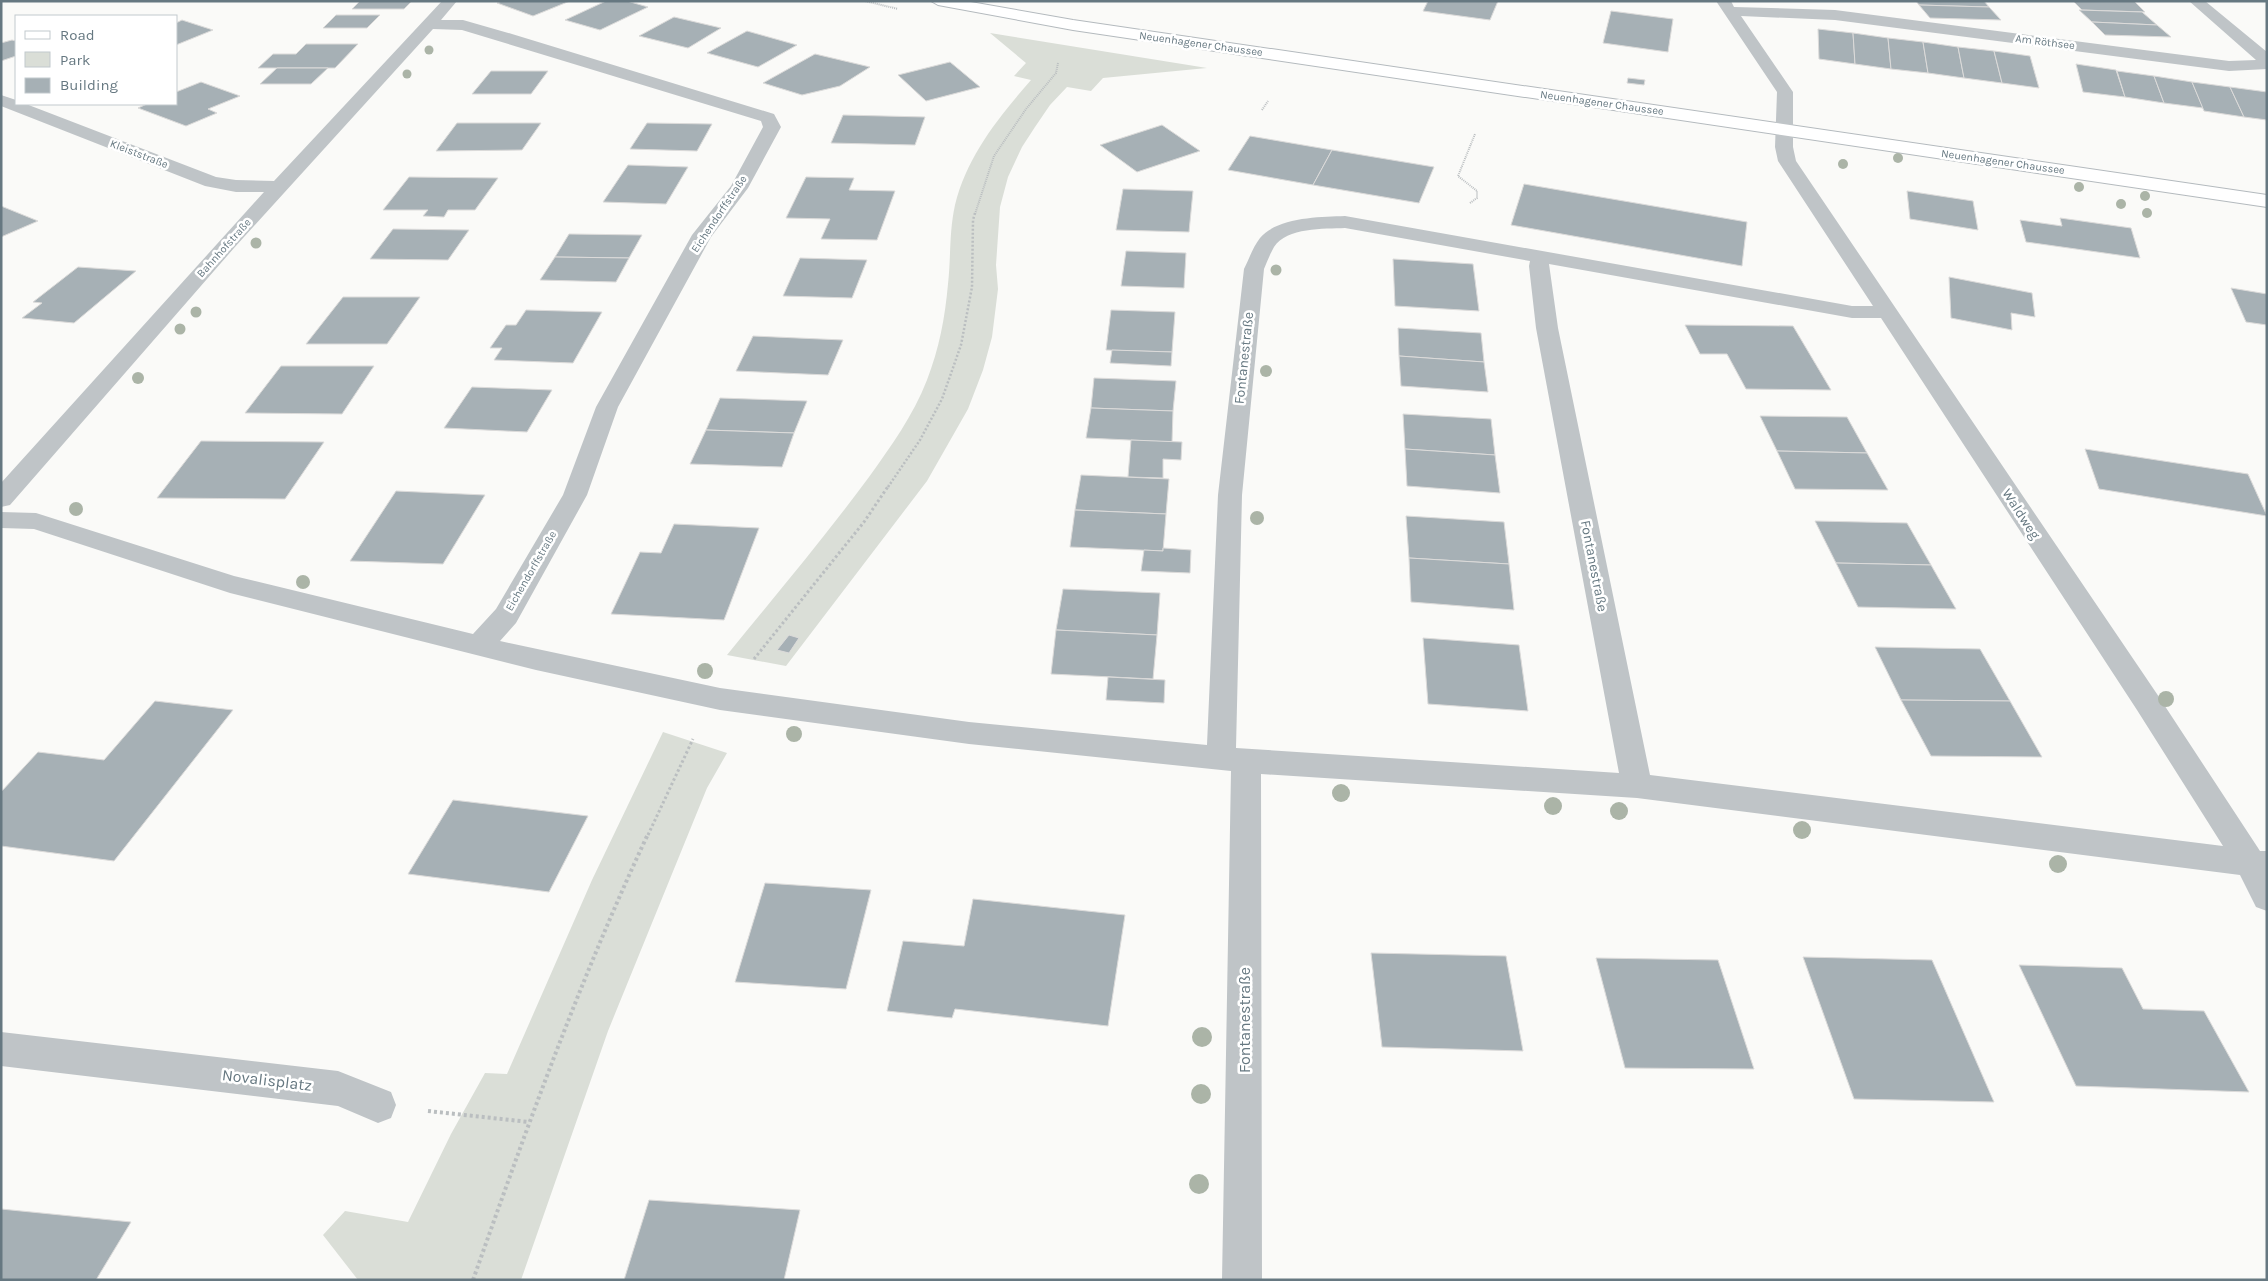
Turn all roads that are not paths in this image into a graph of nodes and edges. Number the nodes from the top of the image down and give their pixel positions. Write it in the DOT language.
graph roads {
  1 [pos="450,1"];
  2 [pos="938,1"];
  3 [pos="2196,1"];
  4 [pos="1726,6"];
  5 [pos="429,24"];
  6 [pos="1,100"];
  7 [pos="1784,130"];
  8 [pos="280,187"];
  9 [pos="2267,201"];
  10 [pos="1541,257"];
  11 [pos="1888,312"];
  12 [pos="1,499"];
  13 [pos="1,520"];
  14 [pos="480,646"];
  15 [pos="1234,760"];
  16 [pos="1637,786"];
  17 [pos="2258,863"];
  18 [pos="2267,897"];
  19 [pos="1,1049"];
  20 [pos="378,1105"];
  21 [pos="1242,1280"];
  1 -- 5 [label="street, Bahnhofstraße"];
  2 -- 7 [label="street, Neuenhagener Chaussee"];
  3 -- 4 [label="street, Am Röthsee"];
  4 -- 7 [label="street, Am Röthsee"];
  5 -- 8 [label="street, Bahnhofstraße"];
  5 -- 14 [label="street, Eichendorffstraße"];
  6 -- 8 [label="street, Kleiststraße"];
  7 -- 9 [label="street, Neuenhagener Chaussee"];
  7 -- 11 [label="street, Waldweg"];
  8 -- 12 [label="street, Bahnhofstraße"];
  10 -- 11 [label="street, Fontanestraße"];
  10 -- 15 [label="street, Fontanestraße"];
  10 -- 16 [label="street, Fontanestraße"];
  11 -- 17 [label="street, Waldweg"];
  13 -- 14 [label="street"];
  14 -- 15 [label="street"];
  15 -- 16 [label="street"];
  15 -- 21 [label="street, Fontanestraße"];
  16 -- 17 [label="street"];
  17 -- 18 [label="street, Waldweg"];
  19 -- 20 [label="street, Novalisplatz"];
}
